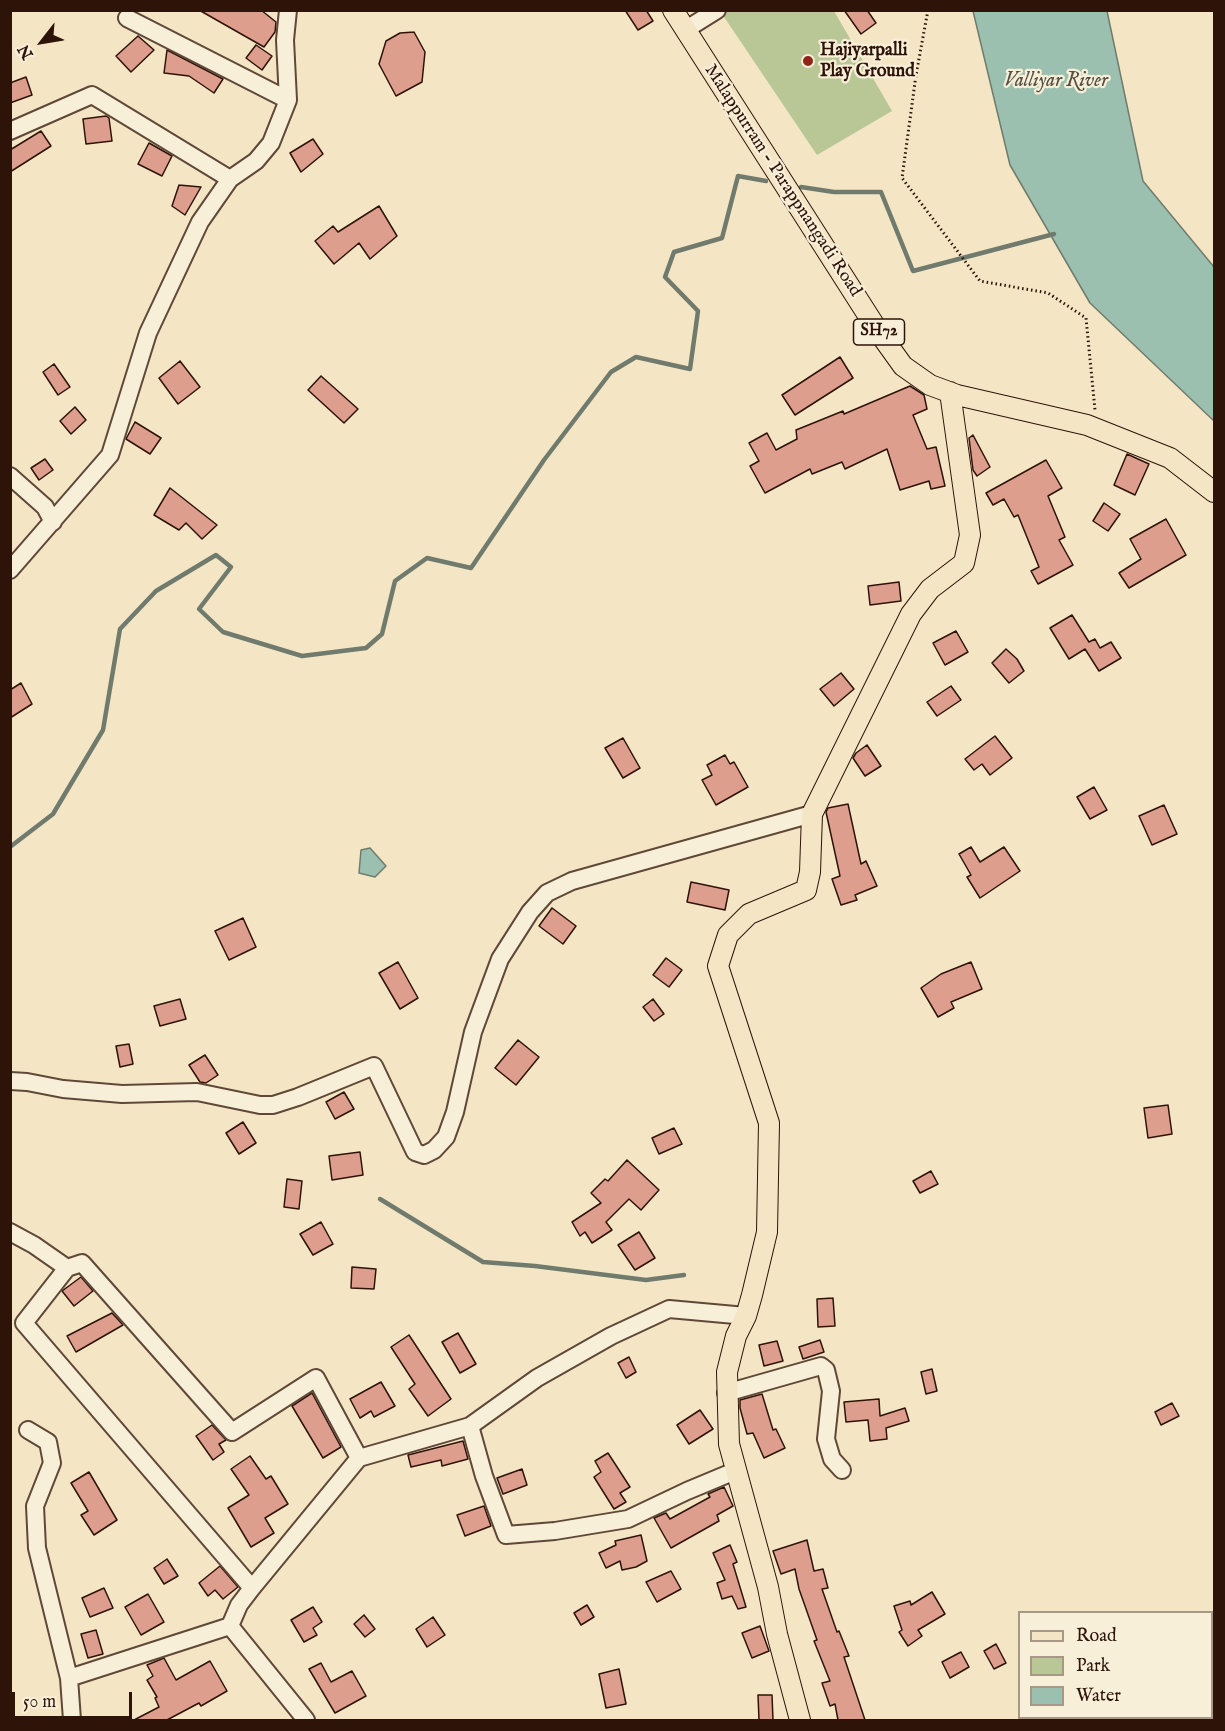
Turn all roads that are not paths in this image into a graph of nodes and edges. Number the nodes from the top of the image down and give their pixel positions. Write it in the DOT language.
graph roads {
  1 [pos="673,10"];
  2 [pos="717,10"];
  3 [pos="285,12"];
  4 [pos="128,18"];
  5 [pos="685,30"];
  6 [pos="288,100"];
  7 [pos="10,131"];
  8 [pos="230,179"];
  9 [pos="950,392"];
  10 [pos="10,476"];
  11 [pos="1215,492"];
  12 [pos="53,522"];
  13 [pos="10,570"];
  14 [pos="812,814"];
  15 [pos="10,1081"];
  16 [pos="10,1232"];
  17 [pos="67,1268"];
  18 [pos="746,1316"];
  19 [pos="726,1393"];
  20 [pos="470,1426"];
  21 [pos="28,1430"];
  22 [pos="359,1458"];
  23 [pos="842,1470"];
  24 [pos="735,1471"];
  25 [pos="252,1588"];
  26 [pos="230,1626"];
  27 [pos="69,1678"];
  28 [pos="72,1720"];
  29 [pos="306,1720"];
  30 [pos="800,1720"];
  1 -- 5 [label="main road, Malappurram - Parappnangadi Road / SH72"];
  2 -- 5 [label="street"];
  3 -- 6 [label="street"];
  4 -- 6 [label="street"];
  5 -- 9 [label="main road, Malappurram - Parappnangadi Road / SH72"];
  6 -- 8 [label="street"];
  7 -- 8 [label="street"];
  8 -- 12 [label="street"];
  9 -- 11 [label="main road, Malappurram - Parappnangadi Road / SH72"];
  9 -- 14 [label="main road"];
  10 -- 12 [label="street"];
  12 -- 13 [label="street"];
  14 -- 15 [label="street"];
  14 -- 18 [label="main road"];
  16 -- 17 [label="street"];
  17 -- 22 [label="street"];
  17 -- 25 [label="street"];
  18 -- 19 [label="main road"];
  18 -- 20 [label="street"];
  19 -- 23 [label="street"];
  19 -- 24 [label="main road"];
  20 -- 22 [label="street"];
  20 -- 24 [label="street"];
  21 -- 27 [label="street"];
  22 -- 25 [label="street"];
  24 -- 30 [label="main road"];
  25 -- 26 [label="street"];
  26 -- 27 [label="street"];
  26 -- 29 [label="street"];
  27 -- 28 [label="street"];
}
